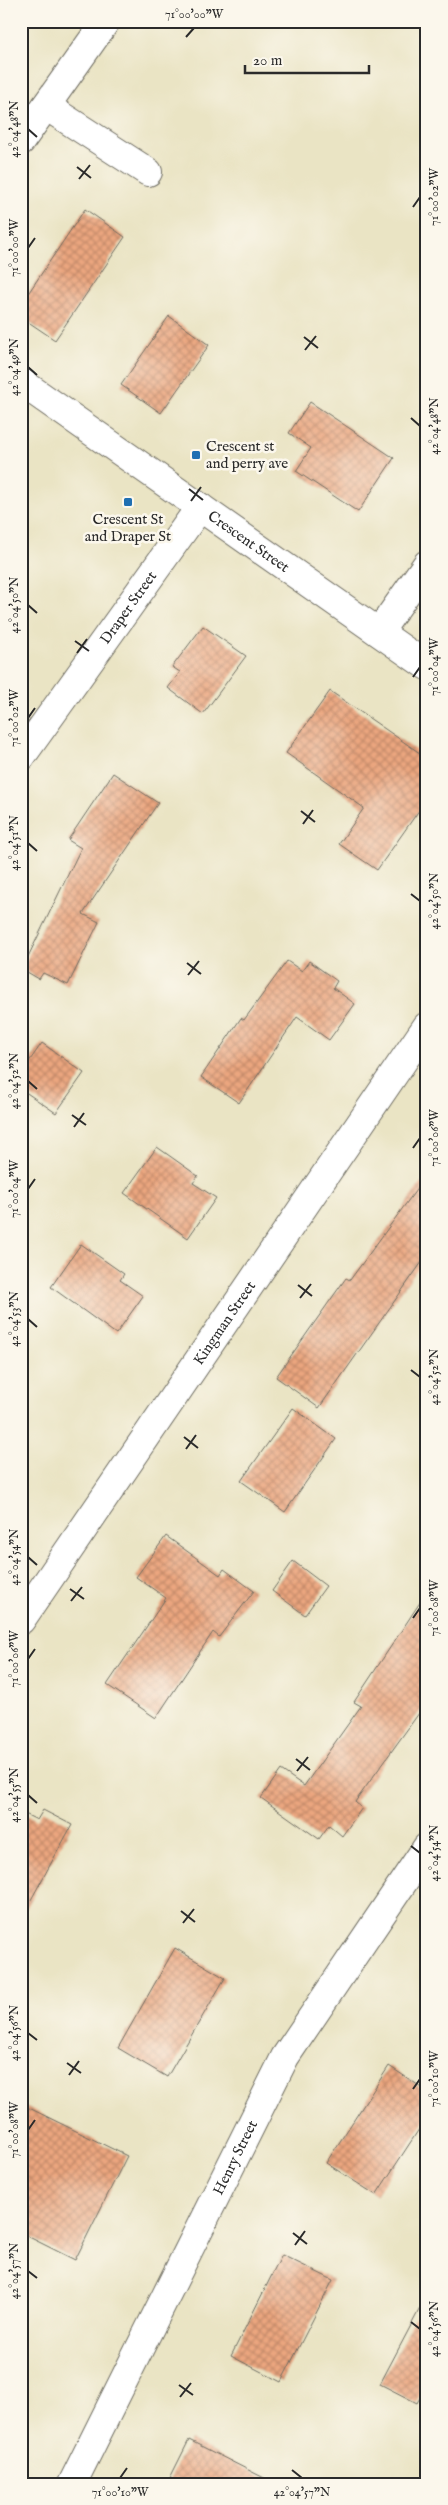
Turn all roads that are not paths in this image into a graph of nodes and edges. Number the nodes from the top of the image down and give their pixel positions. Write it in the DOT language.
graph roads {
  1 [pos="106,21"];
  2 [pos="46,106"];
  3 [pos="21,141"];
  4 [pos="148,172"];
  5 [pos="21,382"];
  6 [pos="200,507"];
  7 [pos="427,564"];
  8 [pos="379,632"];
  9 [pos="427,666"];
  10 [pos="21,757"];
  11 [pos="427,1026"];
  12 [pos="21,1620"];
  13 [pos="427,1847"];
  14 [pos="72,2484"];
  1 -- 2 [label="street"];
  2 -- 3 [label="street"];
  2 -- 4 [label="street"];
  5 -- 6 [label="street, Crescent Street"];
  6 -- 8 [label="street, Crescent Street"];
  6 -- 10 [label="street, Draper Street"];
  7 -- 8 [label="street"];
  8 -- 9 [label="street, Crescent Street"];
  11 -- 12 [label="street, Kingman Street"];
  13 -- 14 [label="street, Henry Street"];
}
